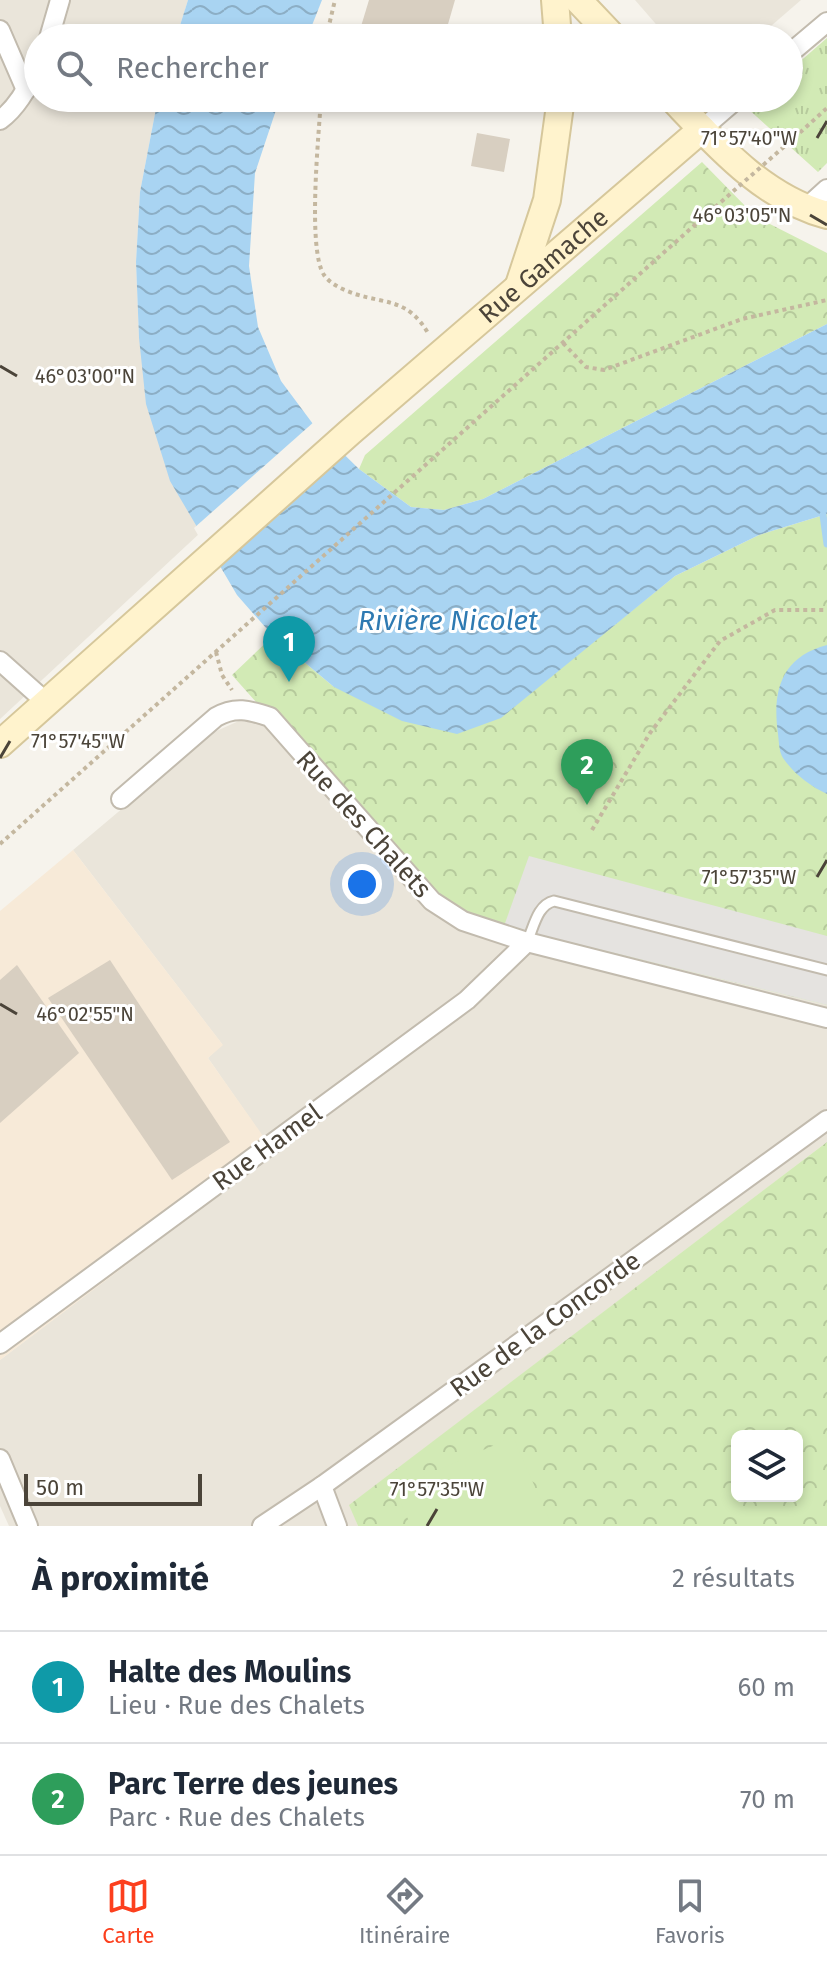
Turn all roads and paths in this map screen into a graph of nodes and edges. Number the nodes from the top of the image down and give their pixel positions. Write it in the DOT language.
graph roads {
  1 [pos="60,0"];
  2 [pos="335,0"];
  3 [pos="555,0"];
  4 [pos="578,0"];
  5 [pos="827,22"];
  6 [pos="53,24"];
  7 [pos="329,24"];
  8 [pos="557,24"];
  9 [pos="601,24"];
  10 [pos="0,30"];
  11 [pos="803,42"];
  12 [pos="24,85"];
  13 [pos="24,93"];
  14 [pos="827,108"];
  15 [pos="320,112"];
  16 [pos="559,112"];
  17 [pos="686,112"];
  18 [pos="722,112"];
  19 [pos="0,120"];
  20 [pos="702,129"];
  21 [pos="827,189"];
  22 [pos="816,212"];
  23 [pos="519,285"];
  24 [pos="827,300"];
  25 [pos="429,335"];
  26 [pos="563,343"];
  27 [pos="827,610"];
  28 [pos="216,652"];
  29 [pos="0,661"];
  30 [pos="46,702"];
  31 [pos="247,709"];
  32 [pos="0,744"];
  33 [pos="121,799"];
  34 [pos="592,830"];
  35 [pos="0,844"];
  36 [pos="527,942"];
  37 [pos="827,970"];
  38 [pos="827,1018"];
  39 [pos="827,1120"];
  40 [pos="0,1344"];
  41 [pos="0,1459"];
  42 [pos="322,1486"];
  43 [pos="28,1526"];
  44 [pos="262,1526"];
  45 [pos="337,1526"];
  1 -- 6 [label="street"];
  2 -- 7 [label="path"];
  3 -- 8 [label="street"];
  4 -- 9 [label="street"];
  5 -- 11 [label="street"];
  10 -- 12 [label="street"];
  13 -- 19 [label="street"];
  14 -- 26 [label="path, bridge"];
  15 -- 25 [label="path"];
  16 -- 23 [label="street"];
  17 -- 20 [label="street"];
  18 -- 20 [label="street, Rue Gamache"];
  20 -- 22 [label="street"];
  20 -- 23 [label="street, Rue Gamache"];
  21 -- 22 [label="street"];
  23 -- 30 [label="street, Rue Gamache"];
  24 -- 26 [label="path"];
  26 -- 28 [label="path"];
  27 -- 34 [label="path"];
  28 -- 31 [label="path"];
  28 -- 35 [label="path"];
  29 -- 30 [label="street"];
  30 -- 32 [label="street"];
  31 -- 33 [label="street"];
  31 -- 36 [label="street, Rue des Chalets"];
  36 -- 37 [label="lane"];
  36 -- 38 [label="street, Rue des Chalets"];
  36 -- 40 [label="street, Rue Hamel"];
  39 -- 42 [label="street, Rue de la Concorde"];
  41 -- 43 [label="street"];
  42 -- 44 [label="street, Rue de la Concorde"];
  42 -- 45 [label="street"];
}
